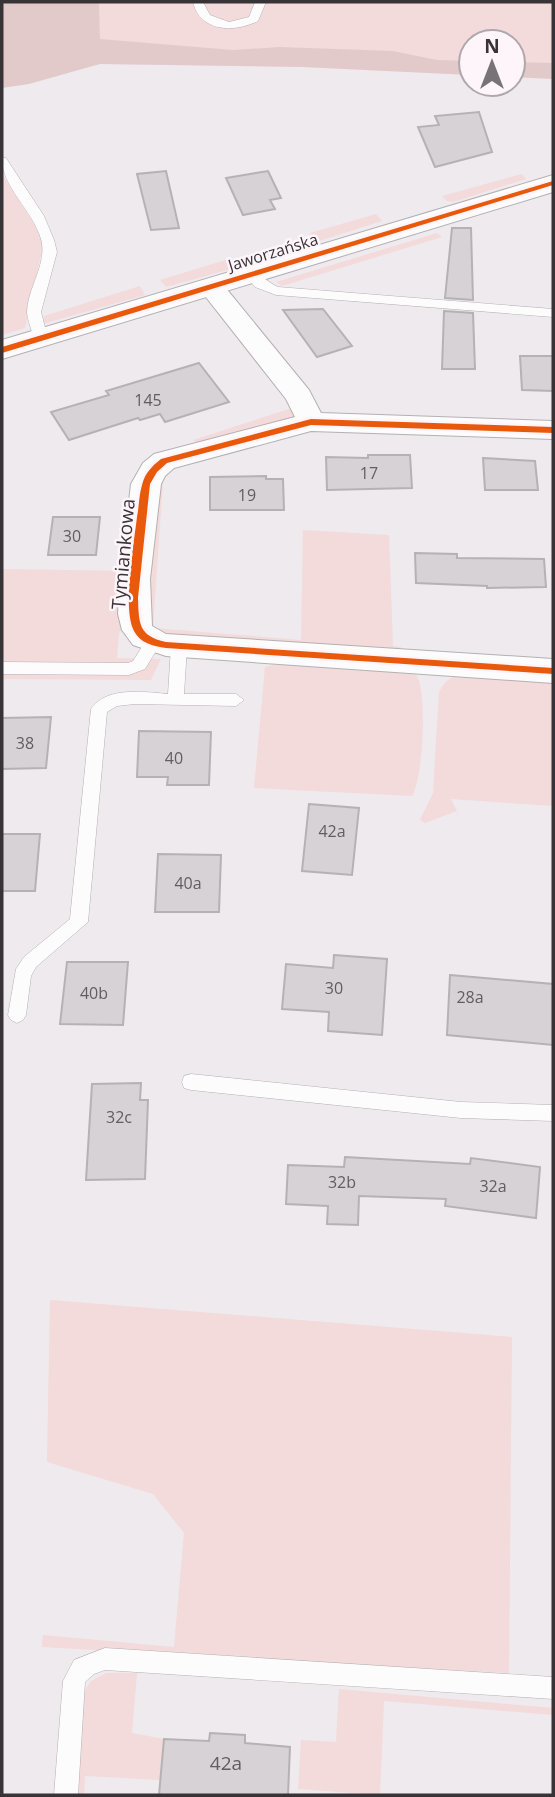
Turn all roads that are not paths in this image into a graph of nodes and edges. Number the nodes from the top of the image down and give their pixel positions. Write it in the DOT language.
graph roads {
  1 [pos="198,2"];
  2 [pos="260,2"];
  3 [pos="2,161"];
  4 [pos="553,183"];
  5 [pos="253,275"];
  6 [pos="211,287"];
  7 [pos="553,313"];
  8 [pos="41,339"];
  9 [pos="2,351"];
  10 [pos="311,422"];
  11 [pos="553,430"];
  12 [pos="166,645"];
  13 [pos="2,668"];
  14 [pos="553,671"];
  15 [pos="176,700"];
  16 [pos="236,700"];
  17 [pos="17,1015"];
  18 [pos="191,1082"];
  19 [pos="553,1113"];
  20 [pos="553,1688"];
  21 [pos="66,1795"];
  1 -- 2 [label="lane"];
  3 -- 8 [label="lane"];
  4 -- 5 [label="street, Jaworzańska"];
  5 -- 6 [label="street, Jaworzańska"];
  5 -- 7 [label="lane"];
  6 -- 8 [label="street, Jaworzańska"];
  6 -- 10 [label="street"];
  8 -- 9 [label="street, Jaworzańska"];
  10 -- 11 [label="street, Tymiankowa"];
  10 -- 12 [label="street, Tymiankowa"];
  12 -- 13 [label="lane"];
  12 -- 14 [label="street"];
  12 -- 15 [label="lane"];
  15 -- 16 [label="lane"];
  15 -- 17 [label="lane"];
  18 -- 19 [label="lane"];
  20 -- 21 [label="lane"];
}
